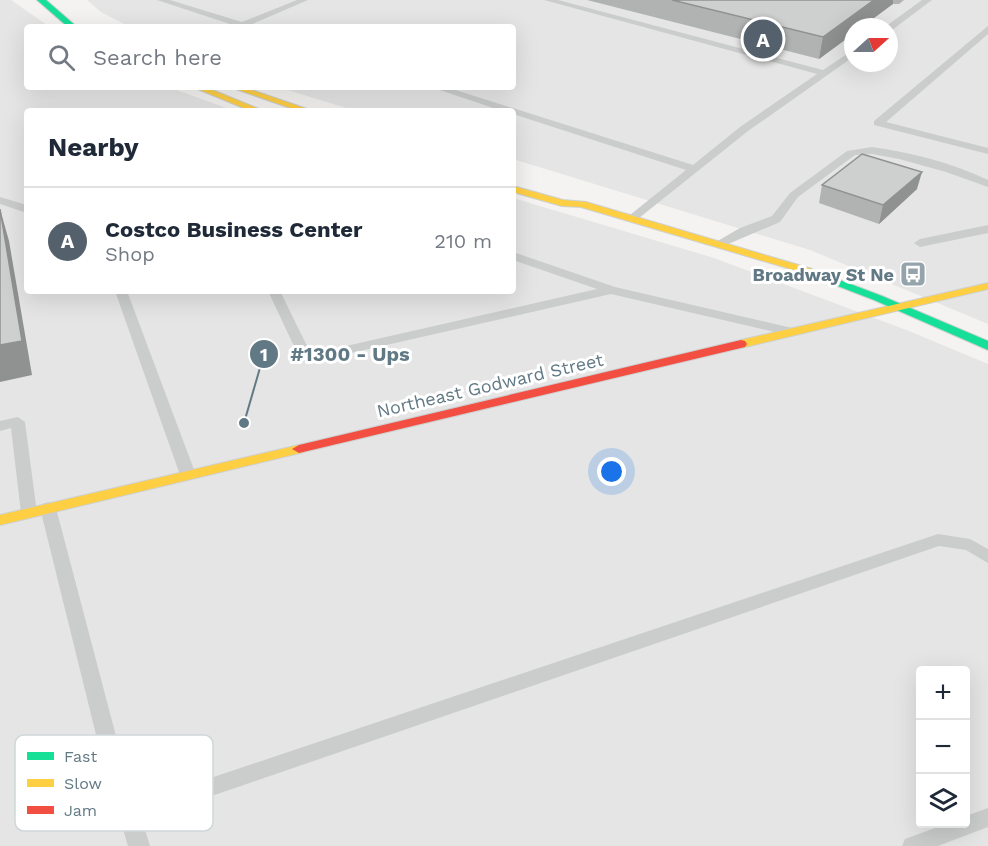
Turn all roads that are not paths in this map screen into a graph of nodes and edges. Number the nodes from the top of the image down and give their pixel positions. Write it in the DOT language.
graph roads {
  1 [pos="41,0"];
  2 [pos="161,0"];
  3 [pos="304,0"];
  4 [pos="548,0"];
  5 [pos="928,0"];
  6 [pos="898,22"];
  7 [pos="77,24"];
  8 [pos="239,24"];
  9 [pos="250,24"];
  10 [pos="988,29"];
  11 [pos="844,59"];
  12 [pos="825,73"];
  13 [pos="205,90"];
  14 [pos="243,90"];
  15 [pos="446,90"];
  16 [pos="253,108"];
  17 [pos="299,108"];
  18 [pos="502,108"];
  19 [pos="516,112"];
  20 [pos="988,151"];
  21 [pos="694,169"];
  22 [pos="988,184"];
  23 [pos="554,186"];
  24 [pos="516,190"];
  25 [pos="0,200"];
  26 [pos="582,204"];
  27 [pos="24,208"];
  28 [pos="634,218"];
  29 [pos="988,229"];
  30 [pos="722,243"];
  31 [pos="920,243"];
  32 [pos="516,257"];
  33 [pos="988,286"];
  34 [pos="610,290"];
  35 [pos="122,294"];
  36 [pos="275,294"];
  37 [pos="902,308"];
  38 [pos="792,332"];
  39 [pos="988,346"];
  40 [pos="0,426"];
  41 [pos="188,475"];
  42 [pos="38,511"];
  43 [pos="0,520"];
  44 [pos="988,557"];
  45 [pos="105,735"];
  46 [pos="213,786"];
  47 [pos="988,817"];
  48 [pos="134,831"];
  49 [pos="139,846"];
  50 [pos="913,846"];
  1 -- 7 [label="main road"];
  2 -- 8 [label="lane"];
  3 -- 9 [label="lane"];
  4 -- 12 [label="lane"];
  5 -- 6 [label="lane"];
  10 -- 20 [label="lane"];
  11 -- 12 [label="lane"];
  12 -- 21 [label="lane"];
  13 -- 16 [label="main road"];
  14 -- 17 [label="main road"];
  15 -- 18 [label="lane"];
  19 -- 21 [label="lane"];
  21 -- 28 [label="lane"];
  22 -- 30 [label="lane"];
  23 -- 26 [label="main road"];
  24 -- 26 [label="main road"];
  25 -- 27 [label="lane"];
  26 -- 28 [label="main road"];
  28 -- 30 [label="main road"];
  29 -- 31 [label="lane"];
  30 -- 37 [label="main road"];
  32 -- 34 [label="lane"];
  33 -- 37 [label="main road, Northeast Godward Street"];
  34 -- 36 [label="lane"];
  34 -- 38 [label="lane"];
  35 -- 41 [label="lane"];
  37 -- 38 [label="main road, Northeast Godward Street"];
  37 -- 39 [label="main road"];
  38 -- 41 [label="main road, Northeast Godward Street"];
  40 -- 42 [label="lane"];
  41 -- 42 [label="main road, Northeast Godward Street"];
  42 -- 43 [label="main road, Northeast Godward Street"];
  42 -- 45 [label="lane"];
  44 -- 46 [label="lane"];
  47 -- 50 [label="lane"];
  48 -- 49 [label="lane"];
}
